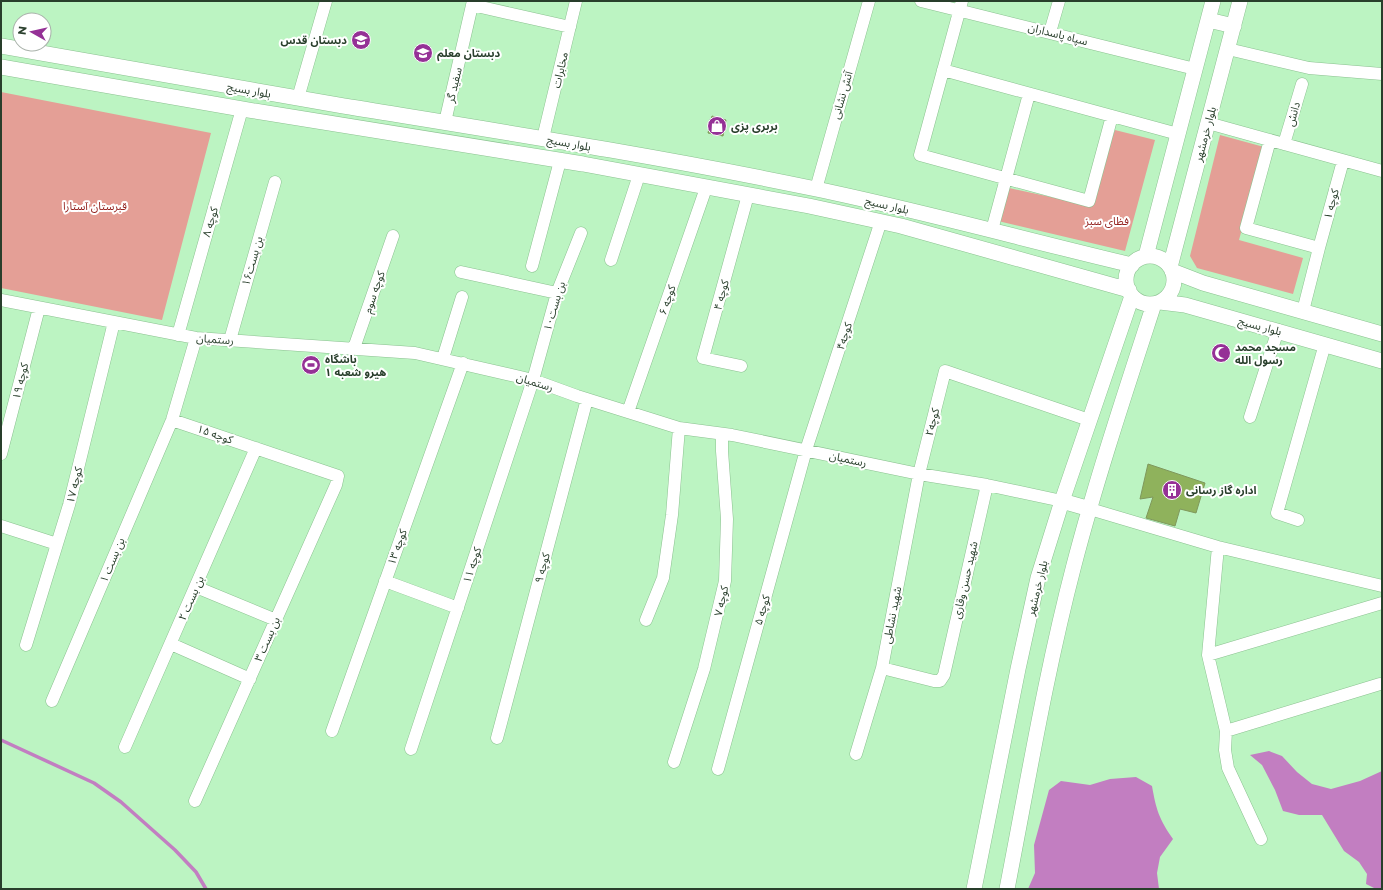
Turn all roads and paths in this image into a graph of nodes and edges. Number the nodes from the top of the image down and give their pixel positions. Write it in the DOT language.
graph roads {
  1 [pos="326,1"];
  2 [pos="576,1"];
  3 [pos="869,1"];
  4 [pos="921,1"];
  5 [pos="1059,1"];
  6 [pos="1213,1"];
  7 [pos="1240,1"];
  8 [pos="473,3"];
  9 [pos="960,6"];
  10 [pos="1208,20"];
  11 [pos="1234,26"];
  12 [pos="570,27"];
  13 [pos="1050,32"];
  14 [pos="1,46"];
  15 [pos="1228,49"];
  16 [pos="1,67"];
  17 [pos="1195,69"];
  18 [pos="943,70"];
  19 [pos="1382,74"];
  20 [pos="1302,84"];
  21 [pos="1028,94"];
  22 [pos="298,98"];
  23 [pos="242,109"];
  24 [pos="1112,116"];
  25 [pos="445,122"];
  26 [pos="1208,123"];
  27 [pos="1178,134"];
  28 [pos="543,138"];
  29 [pos="1270,140"];
  30 [pos="441,142"];
  31 [pos="1284,144"];
  32 [pos="560,160"];
  33 [pos="1343,160"];
  34 [pos="1382,170"];
  35 [pos="639,175"];
  36 [pos="1006,178"];
  37 [pos="275,182"];
  38 [pos="706,188"];
  39 [pos="816,189"];
  40 [pos="748,195"];
  41 [pos="809,206"];
  42 [pos="881,222"];
  43 [pos="992,230"];
  44 [pos="581,233"];
  45 [pos="393,236"];
  46 [pos="1319,248"];
  47 [pos="1146,256"];
  48 [pos="611,260"];
  49 [pos="1132,265"];
  50 [pos="532,266"];
  51 [pos="1171,269"];
  52 [pos="461,272"];
  53 [pos="557,293"];
  54 [pos="1131,293"];
  55 [pos="462,297"];
  56 [pos="1,300"];
  57 [pos="1157,303"];
  58 [pos="39,308"];
  59 [pos="1302,311"];
  60 [pos="114,322"];
  61 [pos="1278,330"];
  62 [pos="1382,334"];
  63 [pos="178,335"];
  64 [pos="196,338"];
  65 [pos="230,340"];
  66 [pos="1325,344"];
  67 [pos="354,348"];
  68 [pos="443,358"];
  69 [pos="1382,360"];
  70 [pos="463,363"];
  71 [pos="740,366"];
  72 [pos="533,380"];
  73 [pos="587,399"];
  74 [pos="628,412"];
  75 [pos="1250,417"];
  76 [pos="172,420"];
  77 [pos="1089,420"];
  78 [pos="679,428"];
  79 [pos="722,434"];
  80 [pos="256,448"];
  81 [pos="806,450"];
  82 [pos="1,454"];
  83 [pos="919,474"];
  84 [pos="338,476"];
  85 [pos="987,485"];
  86 [pos="1062,501"];
  87 [pos="1090,509"];
  88 [pos="1298,520"];
  89 [pos="1,526"];
  90 [pos="57,544"];
  91 [pos="1218,547"];
  92 [pos="385,581"];
  93 [pos="196,586"];
  94 [pos="1382,586"];
  95 [pos="1382,603"];
  96 [pos="458,608"];
  97 [pos="276,620"];
  98 [pos="646,620"];
  99 [pos="171,644"];
  100 [pos="26,646"];
  101 [pos="1208,655"];
  102 [pos="882,668"];
  103 [pos="250,679"];
  104 [pos="1380,684"];
  105 [pos="52,701"];
  106 [pos="1226,731"];
  107 [pos="332,732"];
  108 [pos="497,738"];
  109 [pos="125,747"];
  110 [pos="411,749"];
  111 [pos="856,754"];
  112 [pos="674,762"];
  113 [pos="718,769"];
  114 [pos="195,801"];
  115 [pos="1261,840"];
  116 [pos="974,889"];
  117 [pos="1007,889"];
  1 -- 22 [label="street"];
  2 -- 12 [label="street, مخابرات"];
  3 -- 39 [label="street, آتش نشانی"];
  4 -- 9 [label="street, سپاه پاسداران"];
  5 -- 13 [label="street"];
  6 -- 10 [label="main road"];
  7 -- 11 [label="main road, بلوار خرمشهر"];
  8 -- 12 [label="street"];
  8 -- 25 [label="street, سفید گر"];
  9 -- 13 [label="street, سپاه پاسداران"];
  9 -- 18 [label="street"];
  10 -- 11 [label="main road"];
  10 -- 17 [label="main road"];
  11 -- 15 [label="main road, بلوار خرمشهر"];
  12 -- 28 [label="street, مخابرات"];
  13 -- 17 [label="street, سپاه پاسداران"];
  14 -- 22 [label="main road, بلوار بسیج"];
  15 -- 19 [label="street"];
  15 -- 26 [label="main road, بلوار خرمشهر"];
  16 -- 23 [label="main road, بلوار بسیج"];
  17 -- 27 [label="main road"];
  18 -- 21 [label="street"];
  18 -- 36 [label="street"];
  20 -- 31 [label="street, دانش"];
  21 -- 24 [label="street"];
  21 -- 36 [label="street"];
  22 -- 25 [label="main road, بلوار بسیج"];
  23 -- 30 [label="main road, بلوار بسیج"];
  23 -- 63 [label="street, کوچه ۸"];
  24 -- 27 [label="street"];
  24 -- 36 [label="street"];
  25 -- 28 [label="main road, بلوار بسیج"];
  25 -- 30 [label="main road"];
  26 -- 29 [label="street"];
  26 -- 51 [label="main road, بلوار خرمشهر"];
  27 -- 47 [label="main road"];
  28 -- 39 [label="main road, بلوار بسیج"];
  29 -- 31 [label="street"];
  29 -- 46 [label="street"];
  30 -- 32 [label="main road, بلوار بسیج"];
  31 -- 33 [label="street"];
  32 -- 35 [label="main road, بلوار بسیج"];
  32 -- 50 [label="street"];
  33 -- 34 [label="street"];
  33 -- 46 [label="street, کوچه ۱"];
  35 -- 38 [label="main road, بلوار بسیج"];
  35 -- 48 [label="street"];
  36 -- 43 [label="street"];
  37 -- 65 [label="street, بن بست۱۶"];
  38 -- 40 [label="main road, بلوار بسیج"];
  38 -- 74 [label="street, کوچه ۶"];
  39 -- 41 [label="main road"];
  39 -- 43 [label="main road, بلوار بسیج"];
  40 -- 41 [label="main road, بلوار بسیج"];
  40 -- 71 [label="street, کوچه ۴"];
  41 -- 42 [label="main road, بلوار بسیج"];
  42 -- 54 [label="main road, بلوار بسیج"];
  42 -- 81 [label="street, کوچه۴"];
  43 -- 49 [label="main road, بلوار بسیج"];
  44 -- 53 [label="street, بن بست۱۰"];
  45 -- 67 [label="street, کوچه سوم"];
  46 -- 59 [label="street, کوچه ۱"];
  47 -- 49 [label="main road"];
  47 -- 51 [label="main road"];
  49 -- 54 [label="main road"];
  51 -- 57 [label="main road"];
  51 -- 59 [label="main road"];
  52 -- 53 [label="street"];
  53 -- 72 [label="street, بن بست۱۰"];
  54 -- 57 [label="main road"];
  54 -- 77 [label="main road, بلوار خرمشهر"];
  55 -- 68 [label="street"];
  56 -- 58 [label="street, رستمیان"];
  57 -- 61 [label="main road, بلوار بسیج"];
  57 -- 87 [label="main road"];
  58 -- 60 [label="street, رستمیان"];
  58 -- 82 [label="street, کوچه ۱۹"];
  59 -- 62 [label="main road"];
  60 -- 63 [label="street, رستمیان"];
  60 -- 90 [label="street, کوچه ۱۷"];
  61 -- 66 [label="main road, بلوار بسیج"];
  61 -- 75 [label="street"];
  63 -- 64 [label="street, رستمیان"];
  64 -- 65 [label="street, رستمیان"];
  64 -- 76 [label="street"];
  65 -- 67 [label="street, رستمیان"];
  66 -- 69 [label="main road, بلوار بسیج"];
  66 -- 88 [label="street"];
  67 -- 68 [label="street, رستمیان"];
  68 -- 70 [label="street, رستمیان"];
  70 -- 72 [label="street, رستمیان"];
  70 -- 92 [label="street, کوچه ۱۳"];
  72 -- 73 [label="street, رستمیان"];
  72 -- 96 [label="street, کوچه ۱۱"];
  73 -- 74 [label="street, رستمیان"];
  73 -- 108 [label="street, کوچه ۹"];
  74 -- 78 [label="street, رستمیان"];
  76 -- 80 [label="street, کوچه ۱۵"];
  76 -- 105 [label="street, بن بست ۱"];
  77 -- 83 [label="street, کوچه۲"];
  77 -- 86 [label="main road, بلوار خرمشهر"];
  78 -- 79 [label="street, رستمیان"];
  78 -- 98 [label="street"];
  79 -- 81 [label="street, رستمیان"];
  79 -- 112 [label="street, کوچه ۷"];
  80 -- 84 [label="street, کوچه ۱۵"];
  80 -- 93 [label="street, بن بست ۲"];
  81 -- 83 [label="street, رستمیان"];
  81 -- 113 [label="street, کوچه ۵"];
  83 -- 85 [label="street, رستمیان"];
  83 -- 102 [label="street, شهید نشاطی"];
  84 -- 97 [label="street, بن بست ۳"];
  85 -- 86 [label="street, رستمیان"];
  85 -- 102 [label="street, شهید حسن وقاری"];
  86 -- 87 [label="main road"];
  86 -- 116 [label="main road, بلوار خرمشهر"];
  87 -- 91 [label="street"];
  87 -- 117 [label="main road"];
  89 -- 90 [label="street"];
  90 -- 100 [label="street, کوچه ۱۷"];
  91 -- 94 [label="street"];
  91 -- 101 [label="street"];
  92 -- 96 [label="street"];
  92 -- 107 [label="street, کوچه ۱۳"];
  93 -- 97 [label="street"];
  93 -- 99 [label="street, بن بست ۲"];
  95 -- 101 [label="street"];
  96 -- 110 [label="street, کوچه ۱۱"];
  97 -- 103 [label="street, بن بست ۳"];
  99 -- 103 [label="street"];
  99 -- 109 [label="street, بن بست ۲"];
  101 -- 106 [label="street"];
  102 -- 111 [label="street, شهید نشاطی"];
  103 -- 114 [label="street, بن بست ۳"];
  104 -- 106 [label="street"];
  106 -- 115 [label="street"];
}
